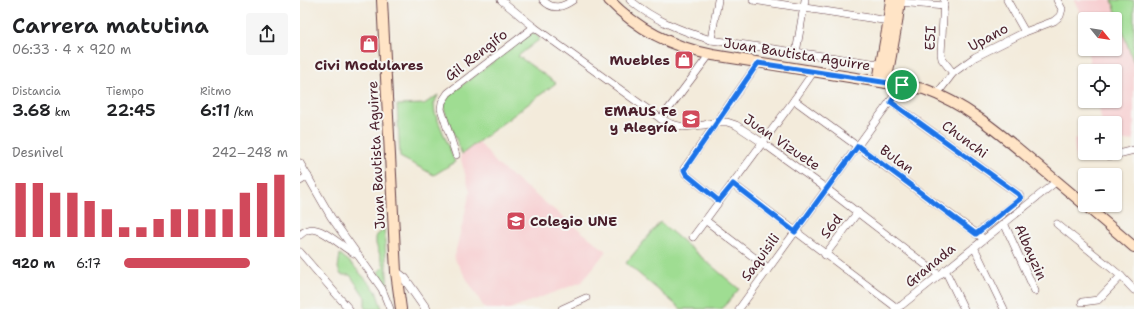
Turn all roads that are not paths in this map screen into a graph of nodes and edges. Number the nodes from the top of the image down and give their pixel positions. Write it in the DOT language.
graph roads {
  1 [pos="382,0"];
  2 [pos="501,0"];
  3 [pos="543,0"];
  4 [pos="573,0"];
  5 [pos="609,0"];
  6 [pos="630,0"];
  7 [pos="718,0"];
  8 [pos="753,0"];
  9 [pos="805,0"];
  10 [pos="1007,0"];
  11 [pos="1057,0"];
  12 [pos="897,1"];
  13 [pos="944,3"];
  14 [pos="803,8"];
  15 [pos="889,21"];
  16 [pos="534,27"];
  17 [pos="1025,32"];
  18 [pos="711,40"];
  19 [pos="796,53"];
  20 [pos="710,54"];
  21 [pos="758,63"];
  22 [pos="885,65"];
  23 [pos="814,71"];
  24 [pos="953,73"];
  25 [pos="882,82"];
  26 [pos="902,85"];
  27 [pos="937,94"];
  28 [pos="794,100"];
  29 [pos="891,102"];
  30 [pos="661,119"];
  31 [pos="717,122"];
  32 [pos="763,143"];
  33 [pos="858,146"];
  34 [pos="1134,150"];
  35 [pos="1122,153"];
  36 [pos="456,155"];
  37 [pos="300,163"];
  38 [pos="308,176"];
  39 [pos="300,181"];
  40 [pos="1057,181"];
  41 [pos="733,184"];
  42 [pos="827,189"];
  43 [pos="719,201"];
  44 [pos="858,212"];
  45 [pos="705,220"];
  46 [pos="1004,223"];
  47 [pos="1057,224"];
  48 [pos="795,232"];
  49 [pos="976,234"];
  50 [pos="300,235"];
  51 [pos="694,237"];
  52 [pos="984,239"];
  53 [pos="974,247"];
  54 [pos="1134,247"];
  55 [pos="300,252"];
  56 [pos="358,255"];
  57 [pos="825,255"];
  58 [pos="768,268"];
  59 [pos="396,272"];
  60 [pos="942,273"];
  61 [pos="1121,276"];
  62 [pos="1134,290"];
  63 [pos="1035,291"];
  64 [pos="586,298"];
  65 [pos="1082,302"];
  66 [pos="349,309"];
  67 [pos="390,309"];
  68 [pos="401,309"];
  69 [pos="426,309"];
  70 [pos="562,309"];
  71 [pos="739,309"];
  72 [pos="896,309"];
  73 [pos="964,309"];
  74 [pos="1004,309"];
  1 -- 59 [label="main road, Juan Bautista Aguirre"];
  2 -- 16 [label="street, Juan Vizuete"];
  3 -- 4 [label="street"];
  5 -- 20 [label="main road, Juan Bautista Aguirre"];
  6 -- 18 [label="street"];
  7 -- 18 [label="street"];
  8 -- 14 [label="street"];
  9 -- 14 [label="street"];
  10 -- 17 [label="street"];
  11 -- 17 [label="street, Upano"];
  12 -- 13 [label="street"];
  12 -- 15 [label="main road"];
  12 -- 22 [label="main road"];
  13 -- 24 [label="street, E5I"];
  14 -- 15 [label="street"];
  14 -- 19 [label="street"];
  15 -- 22 [label="main road"];
  16 -- 30 [label="street, Juan Vizuete"];
  16 -- 36 [label="street, Gil Rengifo"];
  17 -- 24 [label="street, Upano"];
  18 -- 19 [label="street"];
  19 -- 22 [label="street"];
  20 -- 21 [label="main road, Juan Bautista Aguirre"];
  20 -- 30 [label="street"];
  21 -- 23 [label="main road, Juan Bautista Aguirre"];
  21 -- 31 [label="street"];
  22 -- 25 [label="main road"];
  23 -- 25 [label="main road, Juan Bautista Aguirre"];
  23 -- 28 [label="street"];
  24 -- 27 [label="street, Upano"];
  25 -- 26 [label="main road, Juan Bautista Aguirre"];
  26 -- 27 [label="main road, Juan Bautista Aguirre"];
  26 -- 29 [label="street, Saquisili"];
  27 -- 40 [label="main road, Juan Bautista Aguirre"];
  28 -- 32 [label="street"];
  28 -- 33 [label="street, Bulan"];
  29 -- 33 [label="street, Saquisili"];
  29 -- 49 [label="street, Chunchi"];
  30 -- 31 [label="street, Juan Vizuete"];
  31 -- 32 [label="street, Juan Vizuete"];
  31 -- 43 [label="street"];
  32 -- 41 [label="street"];
  32 -- 42 [label="street, Juan Vizuete"];
  33 -- 42 [label="street, Saquisili"];
  33 -- 49 [label="street, Bulan"];
  34 -- 35 [label="street"];
  37 -- 38 [label="street"];
  38 -- 39 [label="street"];
  38 -- 56 [label="street"];
  40 -- 46 [label="street, Granada"];
  40 -- 54 [label="main road, Juan Bautista Aguirre"];
  41 -- 43 [label="street"];
  41 -- 48 [label="street"];
  42 -- 44 [label="street, Juan Vizuete"];
  42 -- 48 [label="street, Saquisili"];
  43 -- 45 [label="street"];
  44 -- 57 [label="street, S6d"];
  44 -- 60 [label="street, Juan Vizuete"];
  45 -- 51 [label="street"];
  45 -- 58 [label="street"];
  46 -- 52 [label="street, Granada"];
  46 -- 63 [label="street, Albayzin"];
  47 -- 61 [label="street"];
  48 -- 57 [label="street"];
  48 -- 58 [label="street, Saquisili"];
  49 -- 52 [label="street, Bulan"];
  50 -- 56 [label="street"];
  52 -- 53 [label="street, Granada"];
  53 -- 60 [label="street, Granada"];
  53 -- 74 [label="street"];
  55 -- 66 [label="street"];
  56 -- 67 [label="street"];
  57 -- 72 [label="street"];
  58 -- 71 [label="street, Saquisili"];
  59 -- 68 [label="main road, Juan Bautista Aguirre"];
  59 -- 69 [label="street"];
  60 -- 72 [label="street, Granada"];
  60 -- 73 [label="street"];
  61 -- 62 [label="street"];
  61 -- 65 [label="street"];
  64 -- 70 [label="street"];
}
